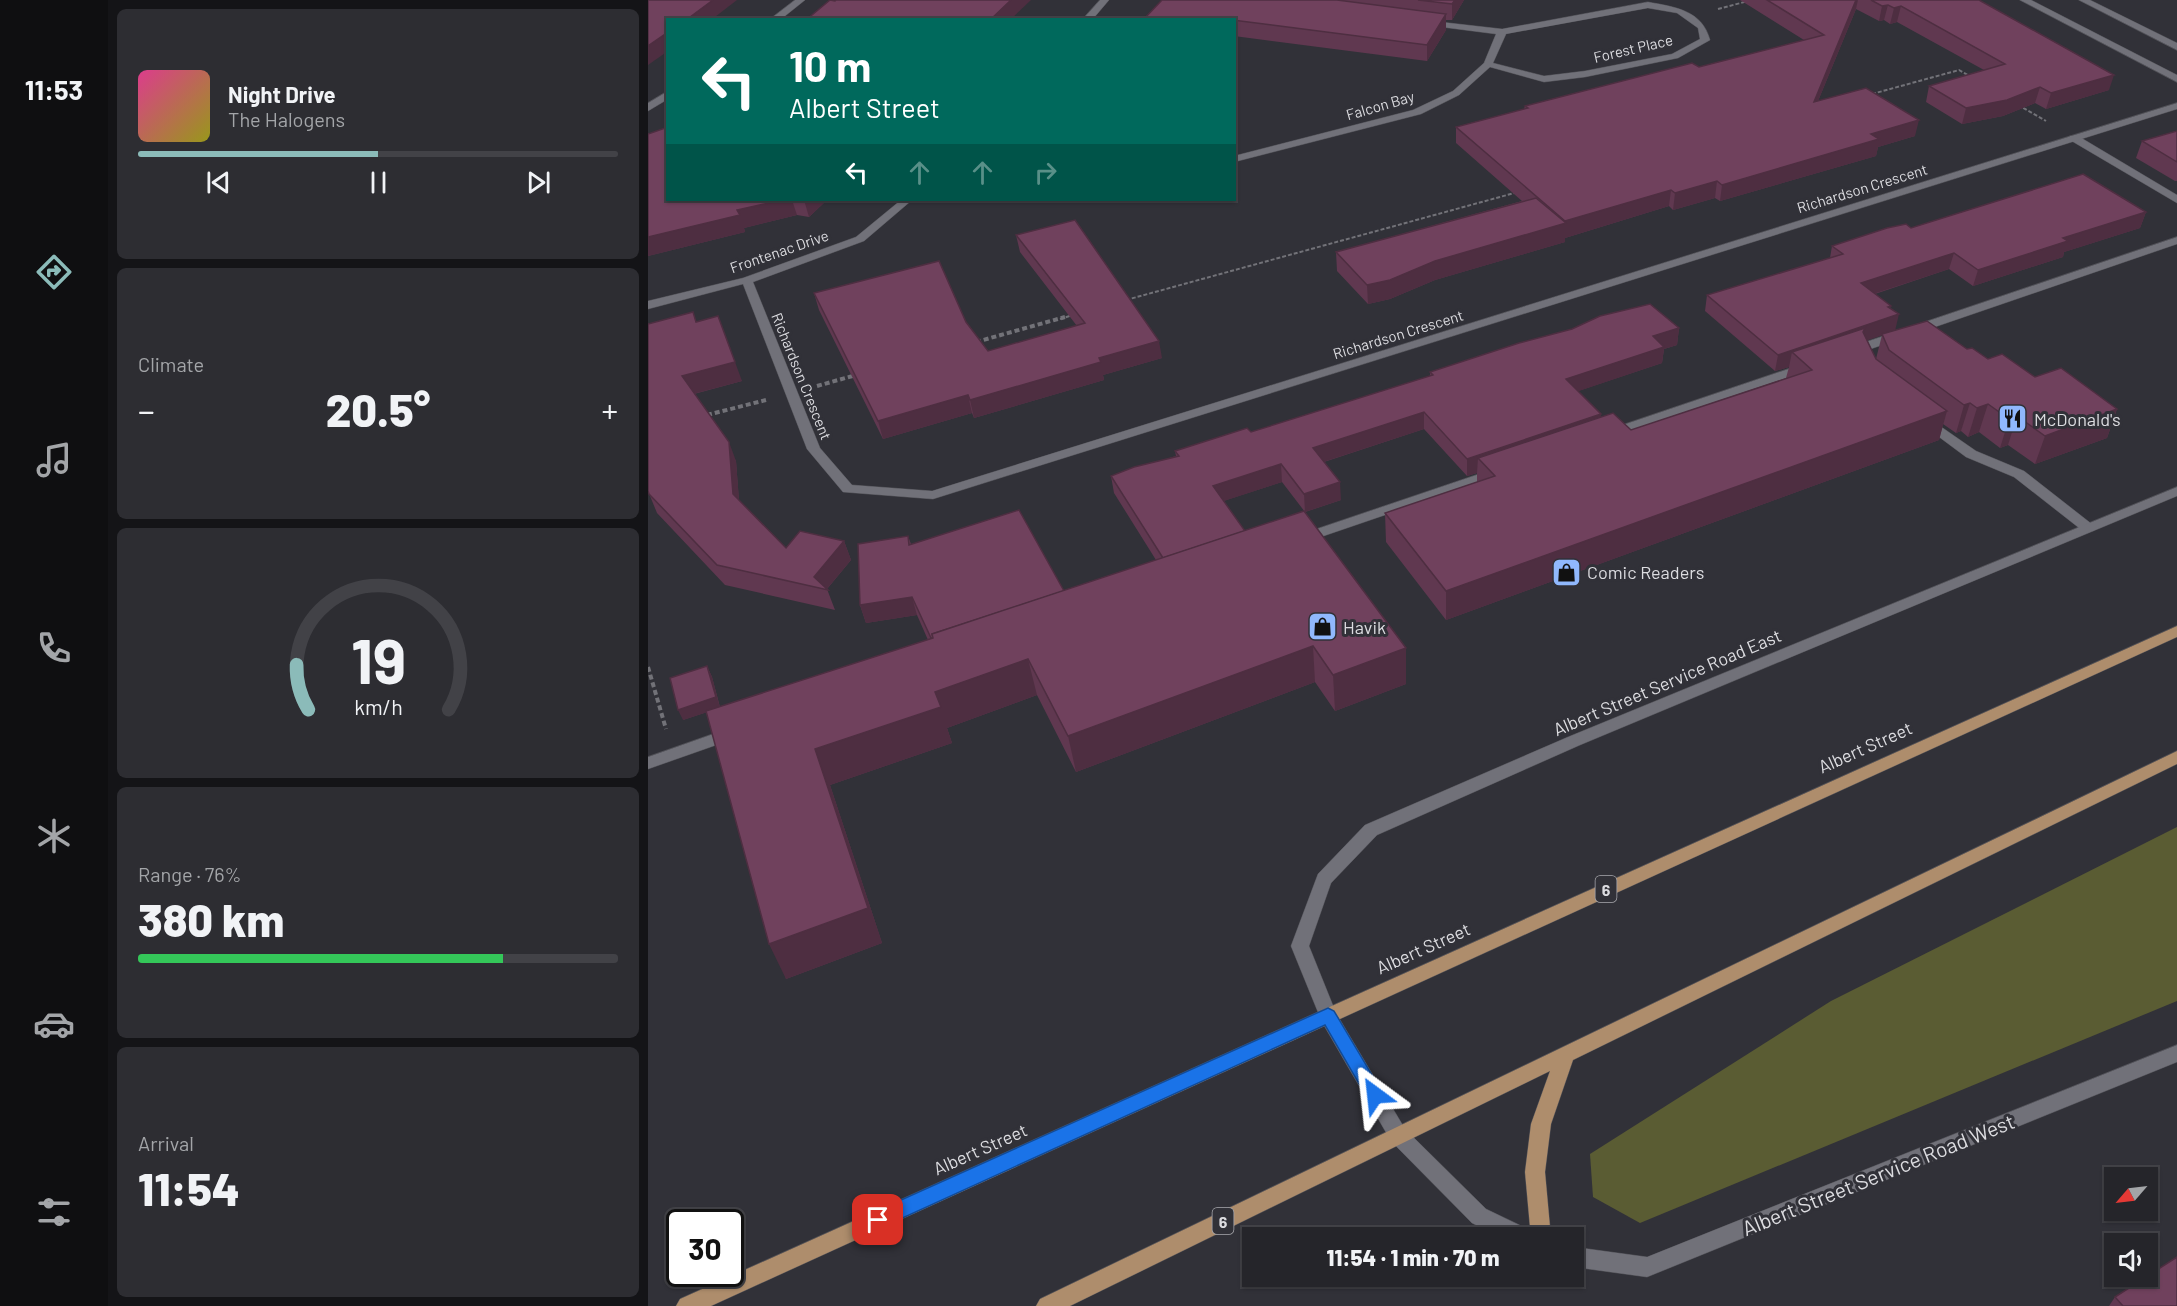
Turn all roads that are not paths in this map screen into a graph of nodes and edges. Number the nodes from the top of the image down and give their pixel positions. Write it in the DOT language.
graph roads {
  1 [pos="801,0"];
  2 [pos="1105,0"];
  3 [pos="2024,0"];
  4 [pos="2083,0"];
  5 [pos="776,18"];
  6 [pos="1088,18"];
  7 [pos="1419,21"];
  8 [pos="1502,32"];
  9 [pos="2177,48"];
  10 [pos="1488,64"];
  11 [pos="2177,79"];
  12 [pos="666,95"];
  13 [pos="2177,106"];
  14 [pos="648,108"];
  15 [pos="2074,138"];
  16 [pos="1236,158"];
  17 [pos="2177,200"];
  18 [pos="905,201"];
  19 [pos="2177,240"];
  20 [pos="747,280"];
  21 [pos="648,305"];
  22 [pos="1933,338"];
  23 [pos="1865,359"];
  24 [pos="1909,408"];
  25 [pos="1599,438"];
  26 [pos="1509,468"];
  27 [pos="2177,491"];
  28 [pos="2088,528"];
  29 [pos="1283,546"];
  30 [pos="2177,631"];
  31 [pos="752,727"];
  32 [pos="2177,757"];
  33 [pos="648,762"];
  34 [pos="1328,1016"];
  35 [pos="2177,1053"];
  36 [pos="1565,1055"];
  37 [pos="1398,1135"];
  38 [pos="1502,1227"];
  39 [pos="1540,1227"];
  40 [pos="1584,1259"];
  41 [pos="687,1306"];
  42 [pos="1047,1306"];
  1 -- 5 [label="street"];
  2 -- 6 [label="street"];
  3 -- 11 [label="street"];
  4 -- 9 [label="street"];
  7 -- 8 [label="street"];
  8 -- 10 [label="street, Falcon Bay"];
  8 -- 10 [label="street, Forest Place"];
  10 -- 16 [label="street, Falcon Bay"];
  12 -- 14 [label="street"];
  13 -- 15 [label="street, Richardson Crescent"];
  15 -- 17 [label="street"];
  15 -- 20 [label="street, Richardson Crescent"];
  18 -- 20 [label="street, Frontenac Drive"];
  19 -- 25 [label="street"];
  20 -- 21 [label="street, Frontenac Drive"];
  22 -- 23 [label="street"];
  24 -- 28 [label="street"];
  26 -- 29 [label="street"];
  27 -- 28 [label="street, Albert Street Service Road East"];
  28 -- 34 [label="street, Albert Street Service Road East"];
  30 -- 34 [label="main road, Albert Street / 6"];
  31 -- 33 [label="street"];
  32 -- 36 [label="main road, 6"];
  34 -- 37 [label="street, Albert Street Service Road East"];
  34 -- 41 [label="main road, Albert Street / 6"];
  35 -- 40 [label="street, Albert Street Service Road West"];
  36 -- 37 [label="main road, 6"];
  36 -- 39 [label="main road"];
  37 -- 38 [label="street"];
  37 -- 42 [label="main road, 6"];
}
